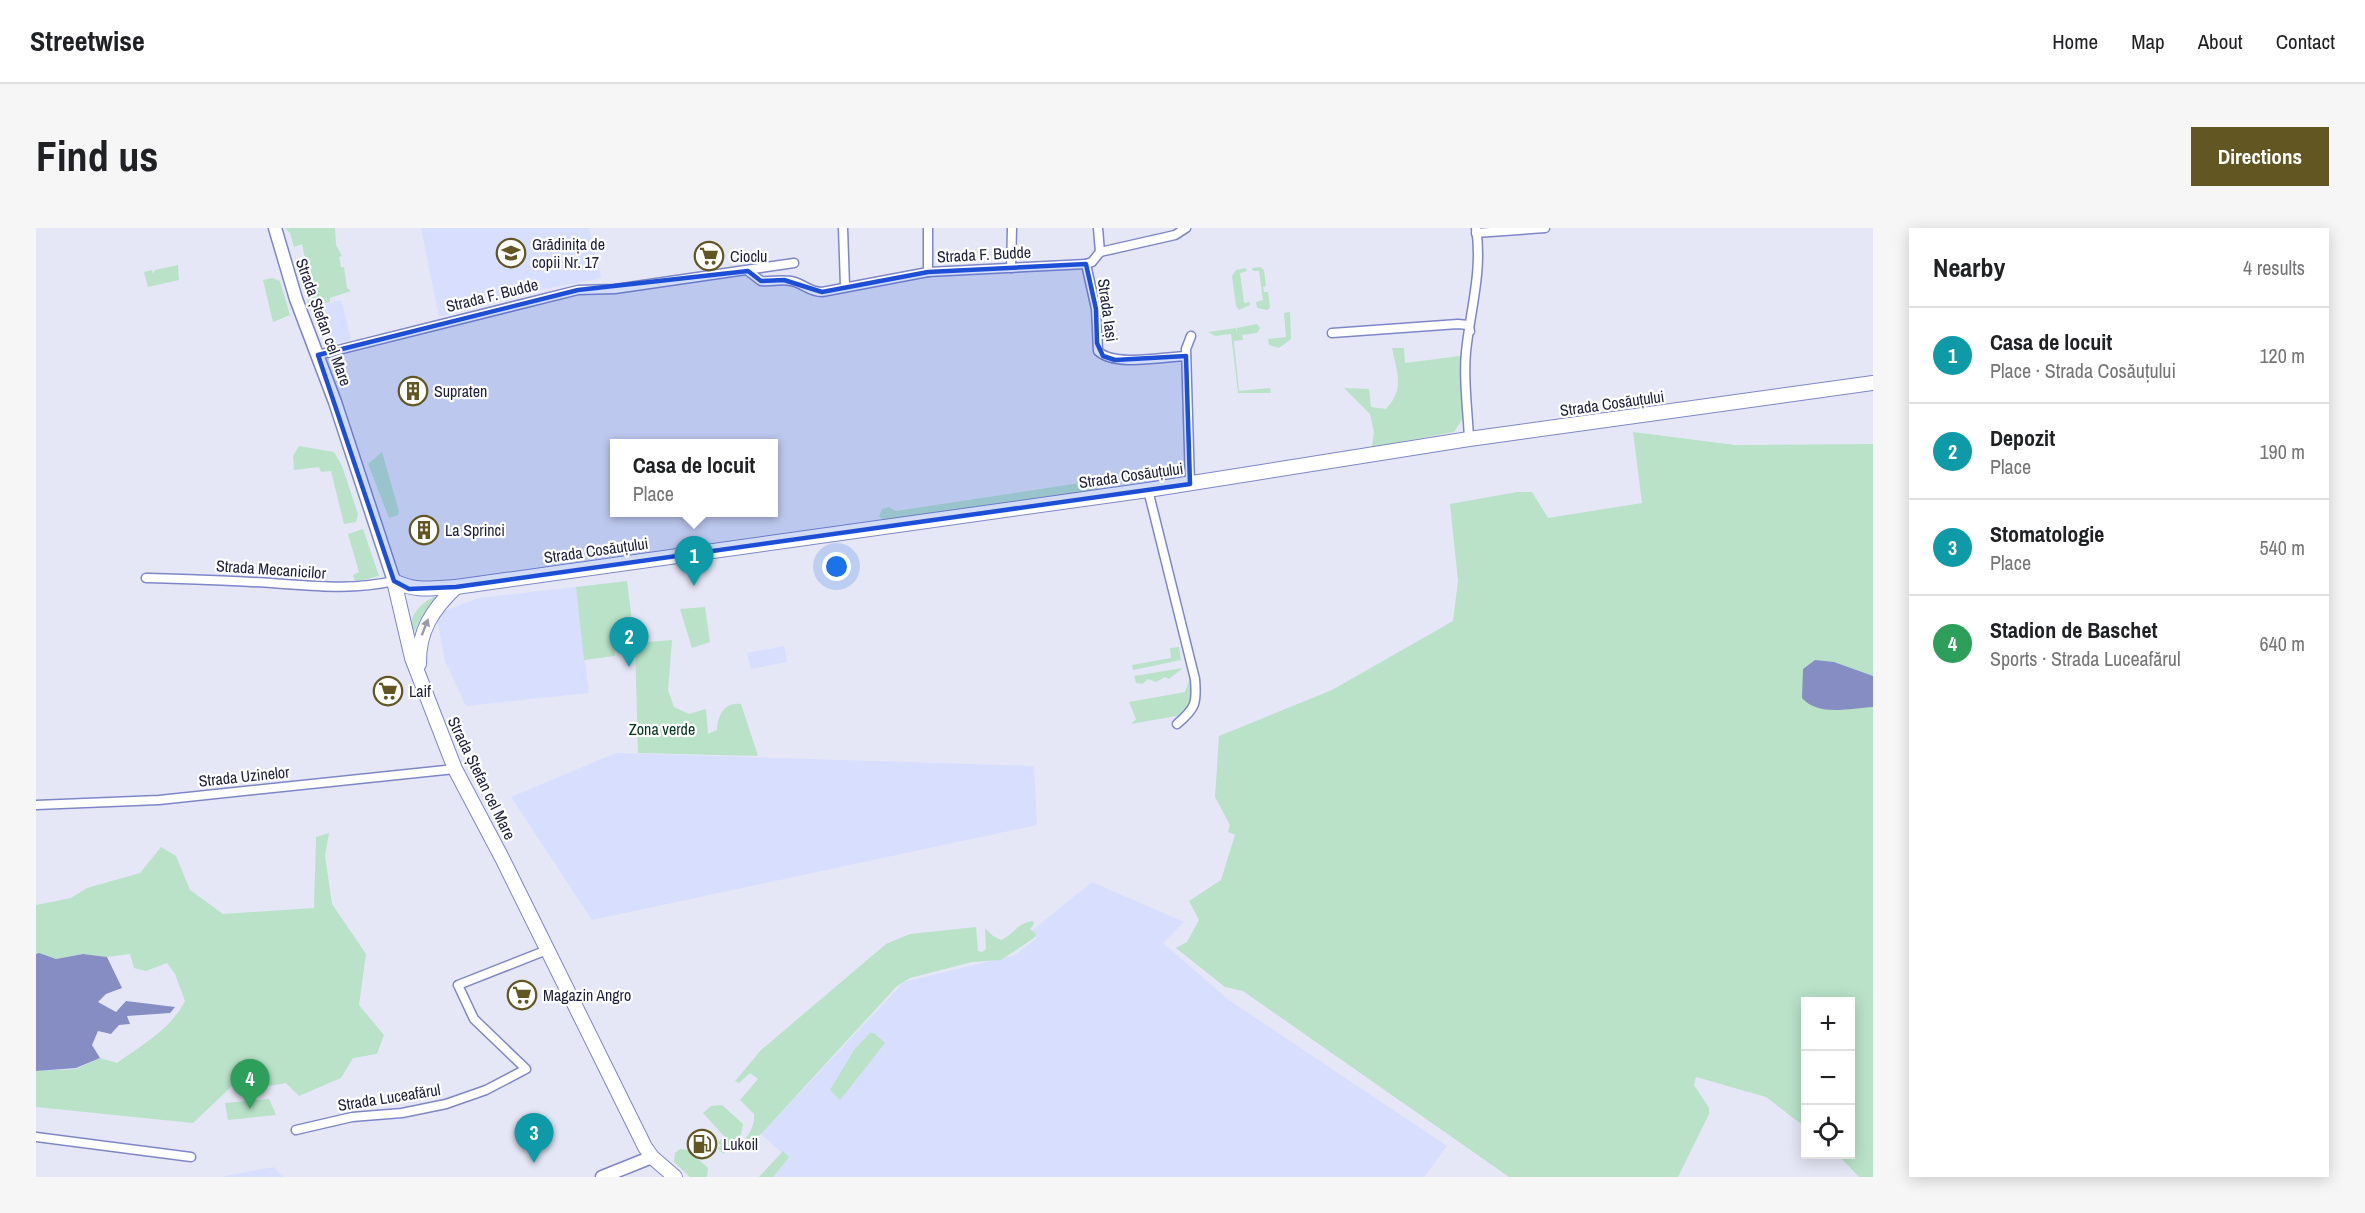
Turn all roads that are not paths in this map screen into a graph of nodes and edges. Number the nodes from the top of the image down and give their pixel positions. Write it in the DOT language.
graph roads {
  1 [pos="276,228"];
  2 [pos="843,228"];
  3 [pos="928,228"];
  4 [pos="1012,228"];
  5 [pos="1098,228"];
  6 [pos="1186,228"];
  7 [pos="1545,228"];
  8 [pos="1476,230"];
  9 [pos="1101,252"];
  10 [pos="794,263"];
  11 [pos="1086,264"];
  12 [pos="1011,268"];
  13 [pos="748,271"];
  14 [pos="928,273"];
  15 [pos="844,286"];
  16 [pos="1470,332"];
  17 [pos="1332,333"];
  18 [pos="1191,336"];
  19 [pos="318,355"];
  20 [pos="1186,356"];
  21 [pos="1873,383"];
  22 [pos="1469,439"];
  23 [pos="1190,484"];
  24 [pos="1148,490"];
  25 [pos="146,578"];
  26 [pos="394,581"];
  27 [pos="456,587"];
  28 [pos="420,678"];
  29 [pos="1177,724"];
  30 [pos="455,769"];
  31 [pos="36,805"];
  32 [pos="547,950"];
  33 [pos="296,1130"];
  34 [pos="36,1137"];
  35 [pos="191,1157"];
  36 [pos="652,1157"];
  37 [pos="602,1177"];
  38 [pos="675,1177"];
  1 -- 19 [label="main road, Strada Ștefan cel Mare"];
  2 -- 15 [label="street"];
  3 -- 14 [label="street"];
  4 -- 12 [label="street"];
  5 -- 9 [label="street"];
  6 -- 9 [label="street"];
  7 -- 8 [label="street"];
  8 -- 16 [label="street"];
  9 -- 11 [label="street, Strada Iași"];
  10 -- 13 [label="street, Strada F. Budde"];
  11 -- 12 [label="street, Strada F. Budde"];
  11 -- 20 [label="street, Strada Iași"];
  12 -- 14 [label="street, Strada F. Budde"];
  13 -- 15 [label="street, Strada F. Budde"];
  13 -- 19 [label="street, Strada F. Budde"];
  14 -- 15 [label="street, Strada F. Budde"];
  16 -- 17 [label="street"];
  16 -- 22 [label="street"];
  18 -- 20 [label="street"];
  19 -- 26 [label="main road, Strada Ștefan cel Mare"];
  20 -- 23 [label="street"];
  21 -- 22 [label="main road, Strada Cosăuțului"];
  22 -- 23 [label="main road, Strada Cosăuțului"];
  23 -- 24 [label="main road, Strada Cosăuțului"];
  24 -- 27 [label="main road, Strada Cosăuțului"];
  24 -- 29 [label="street"];
  25 -- 26 [label="street, Strada Mecanicilor"];
  26 -- 27 [label="main road, Strada Cosăuțului"];
  26 -- 28 [label="main road, Strada Ștefan cel Mare"];
  28 -- 27 [label="main road, one-way"];
  28 -- 30 [label="main road, Strada Ștefan cel Mare"];
  30 -- 31 [label="street, Strada Uzinelor"];
  30 -- 32 [label="main road, Strada Ștefan cel Mare"];
  32 -- 33 [label="street, Strada Luceafărul"];
  32 -- 36 [label="main road, Strada Ștefan cel Mare"];
  34 -- 35 [label="street"];
  36 -- 37 [label="main road"];
  36 -- 38 [label="main road, Strada Ștefan cel Mare"];
}
